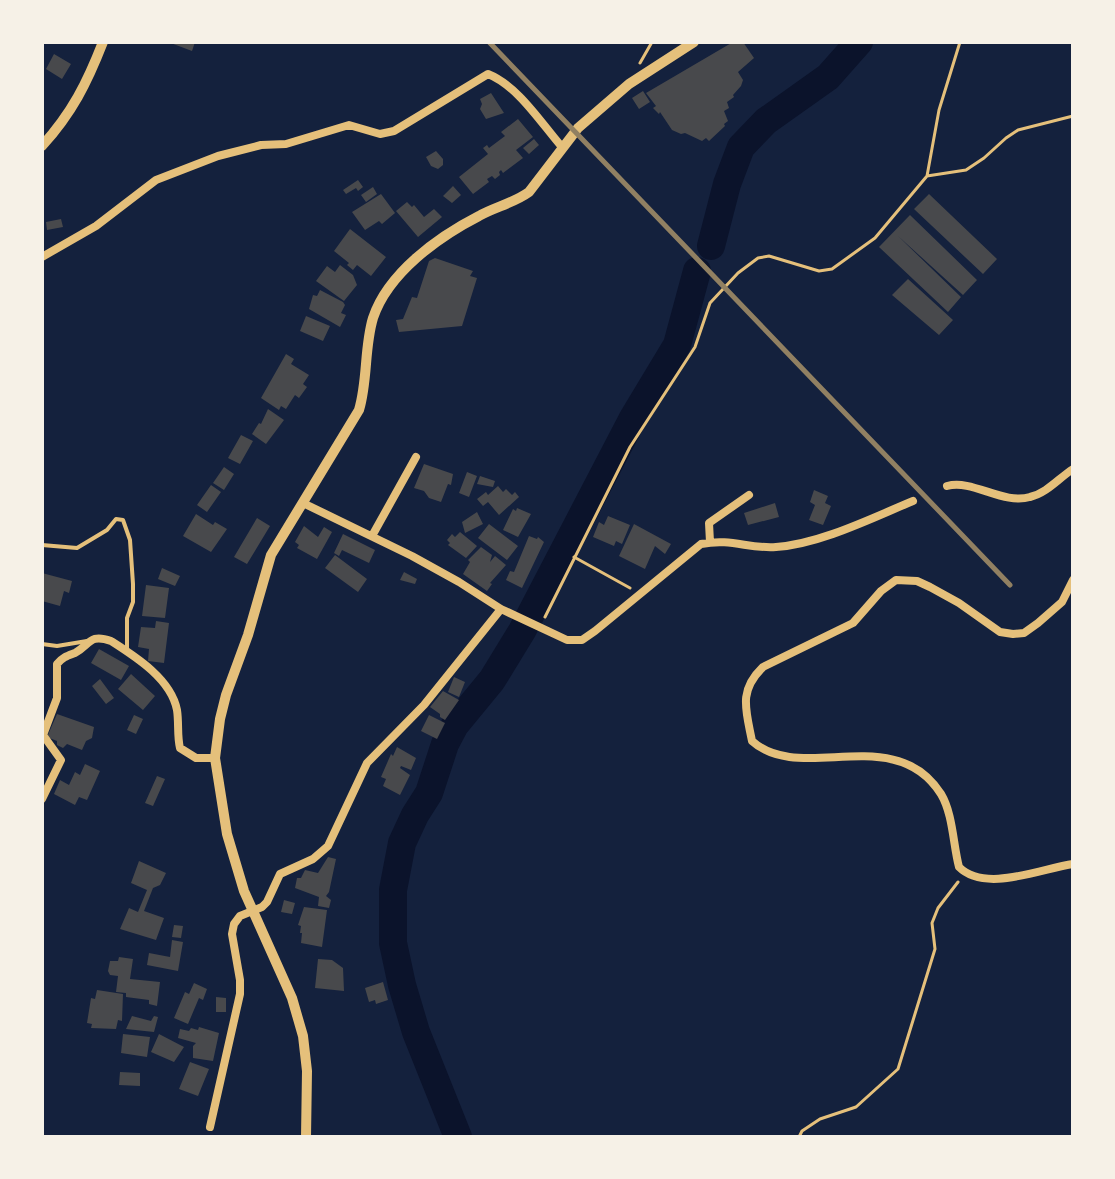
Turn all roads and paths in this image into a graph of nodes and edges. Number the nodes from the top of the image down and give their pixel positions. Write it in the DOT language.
graph roads {
  1 [pos="103,42"];
  2 [pos="694,42"];
  3 [pos="960,42"];
  4 [pos="1073,116"];
  5 [pos="42,146"];
  6 [pos="562,147"];
  7 [pos="927,176"];
  8 [pos="42,257"];
  9 [pos="416,457"];
  10 [pos="1073,469"];
  11 [pos="947,486"];
  12 [pos="749,495"];
  13 [pos="913,501"];
  14 [pos="303,503"];
  15 [pos="372,536"];
  16 [pos="710,542"];
  17 [pos="42,545"];
  18 [pos="574,557"];
  19 [pos="1073,580"];
  20 [pos="641,593"];
  21 [pos="505,611"];
  22 [pos="539,628"];
  23 [pos="87,641"];
  24 [pos="42,644"];
  25 [pos="127,652"];
  26 [pos="215,758"];
  27 [pos="42,799"];
  28 [pos="1073,864"];
  29 [pos="965,873"];
  30 [pos="253,911"];
  31 [pos="210,1127"];
  32 [pos="306,1137"];
  33 [pos="799,1137"];
  1 -- 5 [label="street"];
  2 -- 6 [label="street"];
  3 -- 7 [label="path"];
  4 -- 7 [label="path"];
  6 -- 8 [label="street"];
  6 -- 14 [label="street"];
  7 -- 18 [label="path"];
  9 -- 15 [label="street"];
  10 -- 11 [label="street"];
  12 -- 16 [label="street"];
  13 -- 16 [label="street"];
  14 -- 15 [label="street"];
  14 -- 26 [label="street"];
  15 -- 21 [label="street"];
  16 -- 20 [label="street"];
  17 -- 25 [label="lane"];
  18 -- 20 [label="path"];
  18 -- 22 [label="path"];
  19 -- 29 [label="street"];
  20 -- 22 [label="street"];
  21 -- 22 [label="street"];
  21 -- 30 [label="street"];
  23 -- 24 [label="lane"];
  23 -- 25 [label="street"];
  23 -- 27 [label="street"];
  25 -- 26 [label="street"];
  26 -- 30 [label="street"];
  28 -- 29 [label="street"];
  29 -- 33 [label="path"];
  30 -- 31 [label="street"];
  30 -- 32 [label="street"];
}
